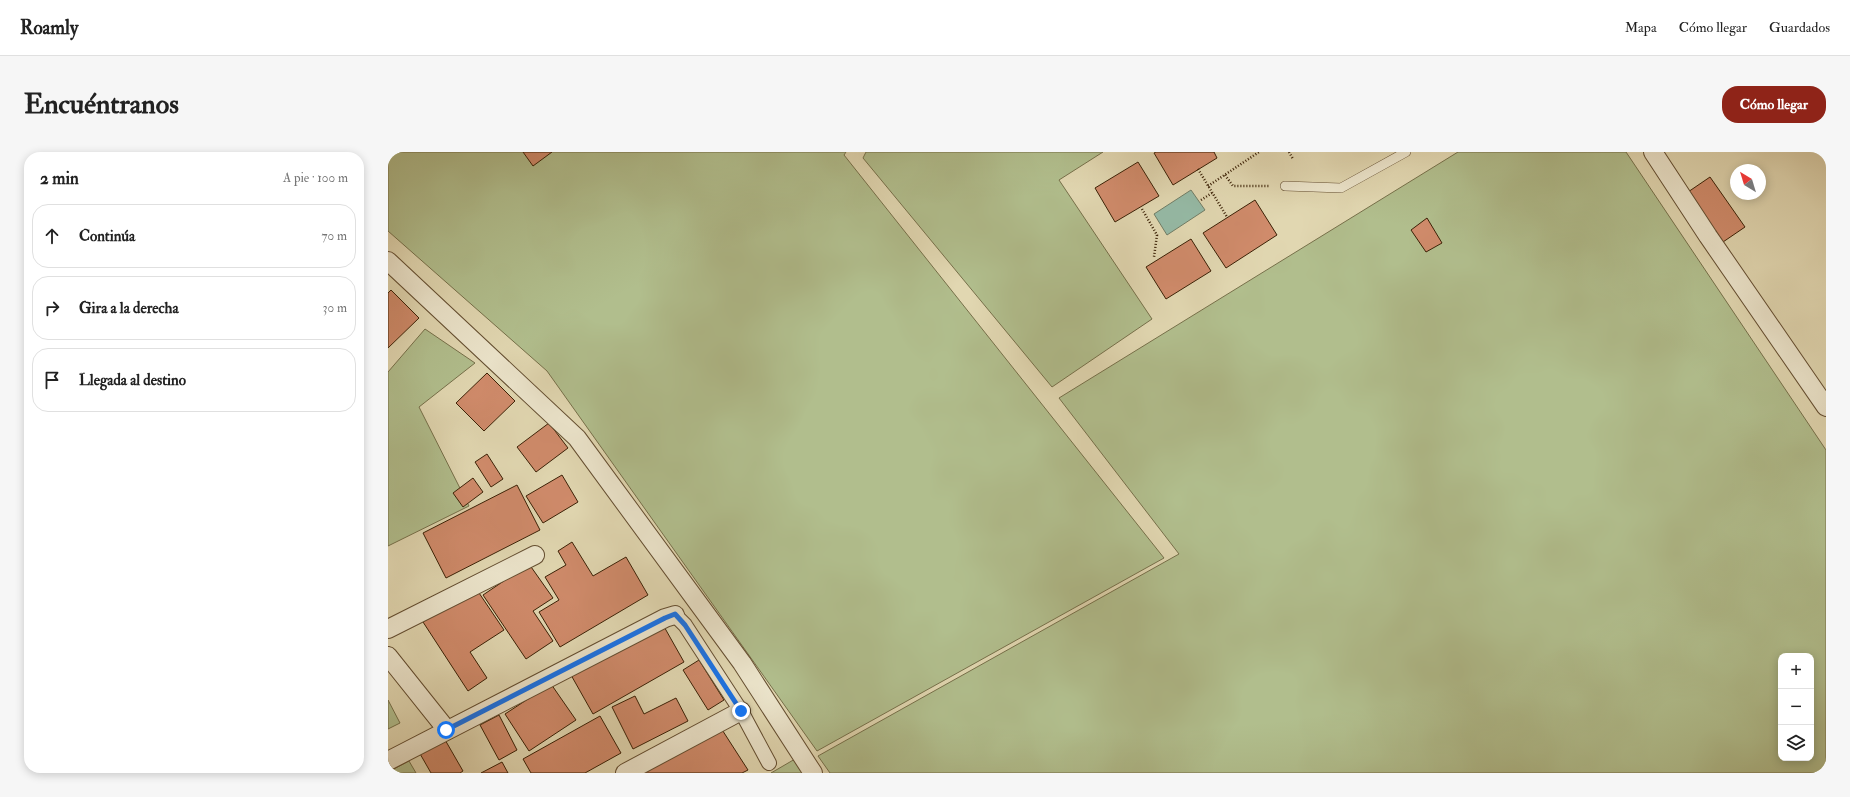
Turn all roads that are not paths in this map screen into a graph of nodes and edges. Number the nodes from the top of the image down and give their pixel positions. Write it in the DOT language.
graph roads {
  1 [pos="1406,152"];
  2 [pos="1653,152"];
  3 [pos="1285,186"];
  4 [pos="388,261"];
  5 [pos="1826,407"];
  6 [pos="535,555"];
  7 [pos="675,614"];
  8 [pos="388,629"];
  9 [pos="388,656"];
  10 [pos="741,711"];
  11 [pos="446,730"];
  12 [pos="388,761"];
  13 [pos="769,763"];
  14 [pos="625,773"];
  15 [pos="813,773"];
  1 -- 3 [label="lane"];
  2 -- 5 [label="street"];
  4 -- 15 [label="street"];
  6 -- 8 [label="street"];
  7 -- 10 [label="street"];
  7 -- 11 [label="street"];
  9 -- 11 [label="street"];
  10 -- 13 [label="street"];
  10 -- 14 [label="street"];
  11 -- 12 [label="street"];
}
